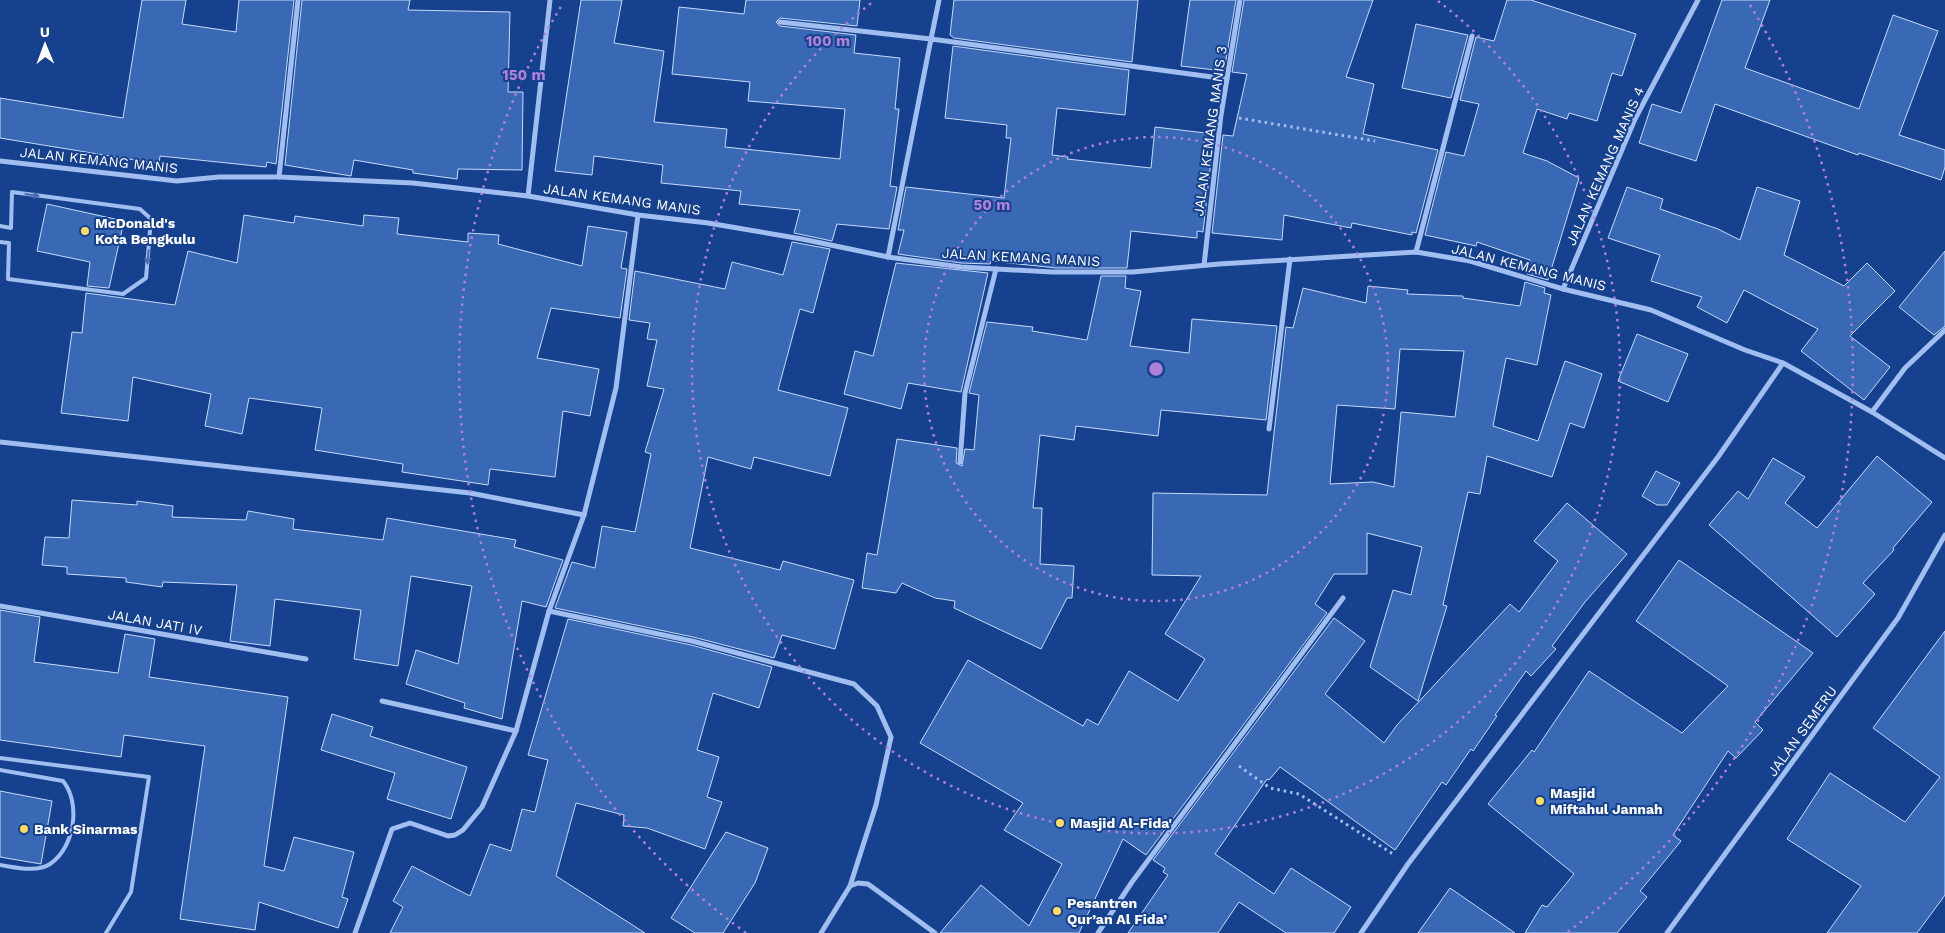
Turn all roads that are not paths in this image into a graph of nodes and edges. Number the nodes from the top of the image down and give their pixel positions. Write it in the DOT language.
graph roads {
  1 [pos="298,0"];
  2 [pos="550,0"];
  3 [pos="939,0"];
  4 [pos="1240,0"];
  5 [pos="1698,0"];
  6 [pos="780,22"];
  7 [pos="1472,36"];
  8 [pos="931,39"];
  9 [pos="1227,79"];
  10 [pos="0,160"];
  11 [pos="279,177"];
  12 [pos="528,196"];
  13 [pos="638,215"];
  14 [pos="0,226"];
  15 [pos="0,242"];
  16 [pos="1416,252"];
  17 [pos="888,257"];
  18 [pos="1290,259"];
  19 [pos="1204,265"];
  20 [pos="996,269"];
  21 [pos="1563,289"];
  22 [pos="1945,330"];
  23 [pos="1783,363"];
  24 [pos="1872,412"];
  25 [pos="1268,428"];
  26 [pos="0,442"];
  27 [pos="1945,458"];
  28 [pos="960,462"];
  29 [pos="584,516"];
  30 [pos="1945,535"];
  31 [pos="1343,598"];
  32 [pos="0,606"];
  33 [pos="549,611"];
  34 [pos="306,659"];
  35 [pos="382,701"];
  36 [pos="516,731"];
  37 [pos="0,758"];
  38 [pos="0,770"];
  39 [pos="0,865"];
  40 [pos="850,886"];
  41 [pos="106,933"];
  42 [pos="355,933"];
  43 [pos="821,933"];
  44 [pos="935,933"];
  45 [pos="1098,933"];
  46 [pos="1361,933"];
  47 [pos="1667,933"];
  1 -- 11 [label="street"];
  2 -- 12 [label="street"];
  3 -- 8 [label="street"];
  4 -- 9 [label="street, JALAN KEMANG MANIS 3"];
  5 -- 21 [label="street, JALAN KEMANG MANIS 4"];
  6 -- 8 [label="street"];
  7 -- 16 [label="street"];
  8 -- 9 [label="street"];
  8 -- 17 [label="street"];
  9 -- 19 [label="street, JALAN KEMANG MANIS 3"];
  10 -- 11 [label="street, JALAN KEMANG MANIS"];
  11 -- 12 [label="street, JALAN KEMANG MANIS"];
  12 -- 13 [label="street, JALAN KEMANG MANIS"];
  13 -- 17 [label="street, JALAN KEMANG MANIS"];
  13 -- 29 [label="street"];
  14 -- 15 [label="lane, one-way"];
  16 -- 18 [label="street, JALAN KEMANG MANIS"];
  16 -- 21 [label="street, JALAN KEMANG MANIS"];
  17 -- 20 [label="street, JALAN KEMANG MANIS"];
  18 -- 19 [label="street, JALAN KEMANG MANIS"];
  18 -- 25 [label="street"];
  19 -- 20 [label="street, JALAN KEMANG MANIS"];
  20 -- 28 [label="street"];
  21 -- 23 [label="street, JALAN KEMANG MANIS"];
  22 -- 24 [label="street"];
  23 -- 24 [label="street, JALAN KEMANG MANIS"];
  23 -- 46 [label="street"];
  24 -- 27 [label="street, JALAN KEMANG MANIS"];
  26 -- 29 [label="street"];
  29 -- 33 [label="street"];
  30 -- 47 [label="street, JALAN SEMERU"];
  31 -- 45 [label="street"];
  32 -- 34 [label="street, JALAN JATI IV"];
  33 -- 36 [label="street"];
  33 -- 40 [label="street"];
  35 -- 36 [label="street"];
  36 -- 42 [label="street"];
  37 -- 41 [label="lane"];
  38 -- 39 [label="lane"];
  40 -- 43 [label="street"];
  40 -- 44 [label="street"];
}
